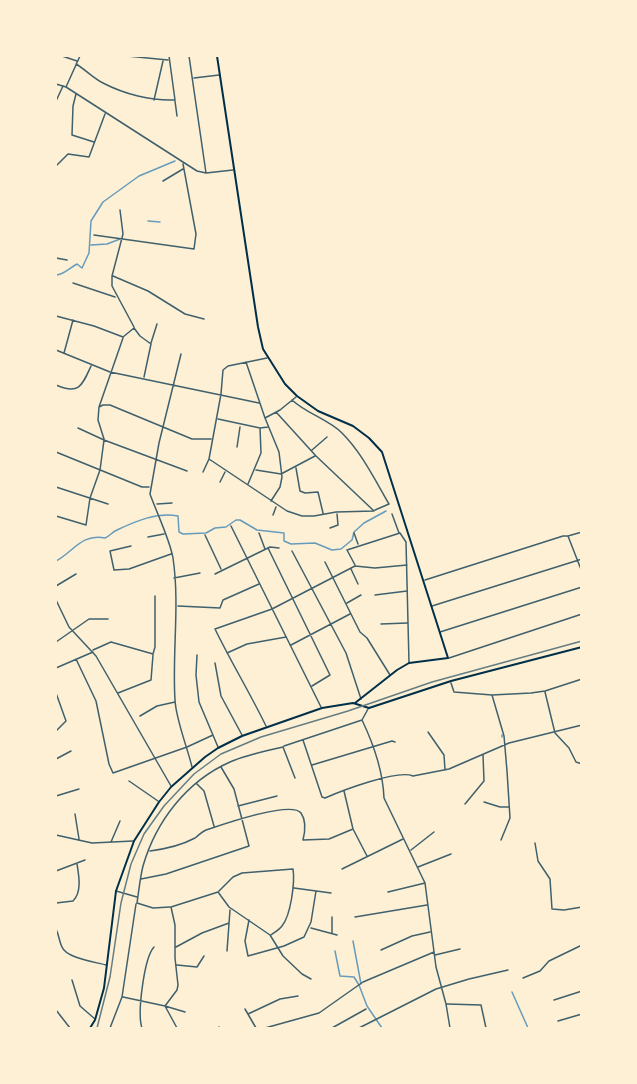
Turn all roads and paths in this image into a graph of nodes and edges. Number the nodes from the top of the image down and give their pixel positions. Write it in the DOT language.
graph roads {
  1 [pos="62,56"];
  2 [pos="80,56"];
  3 [pos="127,56"];
  4 [pos="169,56"];
  5 [pos="189,56"];
  6 [pos="217,56"];
  7 [pos="163,60"];
  8 [pos="169,60"];
  9 [pos="77,62"];
  10 [pos="220,74"];
  11 [pos="193,78"];
  12 [pos="56,84"];
  13 [pos="65,87"];
  14 [pos="76,94"];
  15 [pos="154,100"];
  16 [pos="175,100"];
  17 [pos="56,101"];
  18 [pos="105,113"];
  19 [pos="177,116"];
  20 [pos="95,142"];
  21 [pos="182,163"];
  22 [pos="56,166"];
  23 [pos="184,168"];
  24 [pos="235,170"];
  25 [pos="206,173"];
  26 [pos="163,181"];
  27 [pos="120,210"];
  28 [pos="94,235"];
  29 [pos="122,238"];
  30 [pos="56,258"];
  31 [pos="67,260"];
  32 [pos="112,276"];
  33 [pos="73,283"];
  34 [pos="117,297"];
  35 [pos="56,316"];
  36 [pos="204,319"];
  37 [pos="73,320"];
  38 [pos="157,324"];
  39 [pos="134,328"];
  40 [pos="123,337"];
  41 [pos="151,344"];
  42 [pos="56,350"];
  43 [pos="63,354"];
  44 [pos="181,354"];
  45 [pos="268,358"];
  46 [pos="246,362"];
  47 [pos="91,365"];
  48 [pos="110,372"];
  49 [pos="144,378"];
  50 [pos="173,384"];
  51 [pos="56,385"];
  52 [pos="221,394"];
  53 [pos="297,396"];
  54 [pos="292,400"];
  55 [pos="259,403"];
  56 [pos="99,407"];
  57 [pos="276,412"];
  58 [pos="265,418"];
  59 [pos="217,419"];
  60 [pos="240,425"];
  61 [pos="163,427"];
  62 [pos="268,427"];
  63 [pos="78,428"];
  64 [pos="260,428"];
  65 [pos="327,437"];
  66 [pos="212,439"];
  67 [pos="104,440"];
  68 [pos="237,447"];
  69 [pos="312,451"];
  70 [pos="56,452"];
  71 [pos="316,456"];
  72 [pos="156,459"];
  73 [pos="209,459"];
  74 [pos="296,468"];
  75 [pos="100,470"];
  76 [pos="256,470"];
  77 [pos="187,471"];
  78 [pos="226,471"];
  79 [pos="203,472"];
  80 [pos="281,474"];
  81 [pos="220,482"];
  82 [pos="247,485"];
  83 [pos="56,487"];
  84 [pos="150,487"];
  85 [pos="90,498"];
  86 [pos="271,502"];
  87 [pos="172,503"];
  88 [pos="108,504"];
  89 [pos="156,504"];
  90 [pos="277,506"];
  91 [pos="374,511"];
  92 [pos="336,512"];
  93 [pos="324,514"];
  94 [pos="392,514"];
  95 [pos="273,515"];
  96 [pos="56,516"];
  97 [pos="231,526"];
  98 [pos="330,528"];
  99 [pos="582,532"];
  100 [pos="259,533"];
  101 [pos="354,533"];
  102 [pos="400,533"];
  103 [pos="164,534"];
  104 [pos="205,535"];
  105 [pos="568,536"];
  106 [pos="148,537"];
  107 [pos="359,545"];
  108 [pos="131,546"];
  109 [pos="267,548"];
  110 [pos="279,548"];
  111 [pos="292,551"];
  112 [pos="171,554"];
  113 [pos="247,558"];
  114 [pos="582,559"];
  115 [pos="577,560"];
  116 [pos="325,562"];
  117 [pos="407,565"];
  118 [pos="355,566"];
  119 [pos="351,568"];
  120 [pos="222,571"];
  121 [pos="582,572"];
  122 [pos="200,573"];
  123 [pos="76,574"];
  124 [pos="215,574"];
  125 [pos="174,578"];
  126 [pos="333,578"];
  127 [pos="422,580"];
  128 [pos="260,584"];
  129 [pos="358,584"];
  130 [pos="56,586"];
  131 [pos="582,587"];
  132 [pos="312,588"];
  133 [pos="407,591"];
  134 [pos="375,595"];
  135 [pos="154,596"];
  136 [pos="361,596"];
  137 [pos="293,598"];
  138 [pos="56,600"];
  139 [pos="346,603"];
  140 [pos="176,606"];
  141 [pos="431,606"];
  142 [pos="272,609"];
  143 [pos="351,614"];
  144 [pos="582,614"];
  145 [pos="108,619"];
  146 [pos="408,623"];
  147 [pos="331,624"];
  148 [pos="381,624"];
  149 [pos="72,631"];
  150 [pos="440,632"];
  151 [pos="310,635"];
  152 [pos="286,637"];
  153 [pos="56,642"];
  154 [pos="290,645"];
  155 [pos="582,647"];
  156 [pos="93,651"];
  157 [pos="227,653"];
  158 [pos="153,654"];
  159 [pos="197,655"];
  160 [pos="448,658"];
  161 [pos="76,659"];
  162 [pos="215,663"];
  163 [pos="409,663"];
  164 [pos="56,668"];
  165 [pos="390,675"];
  166 [pos="582,679"];
  167 [pos="450,681"];
  168 [pos="311,687"];
  169 [pos="545,692"];
  170 [pos="56,693"];
  171 [pos="118,694"];
  172 [pos="492,695"];
  173 [pos="361,699"];
  174 [pos="175,702"];
  175 [pos="355,703"];
  176 [pos="322,708"];
  177 [pos="369,708"];
  178 [pos="140,716"];
  179 [pos="362,720"];
  180 [pos="582,725"];
  181 [pos="266,726"];
  182 [pos="56,731"];
  183 [pos="428,732"];
  184 [pos="555,732"];
  185 [pos="213,735"];
  186 [pos="242,736"];
  187 [pos="303,740"];
  188 [pos="395,742"];
  189 [pos="504,745"];
  190 [pos="372,746"];
  191 [pos="187,747"];
  192 [pos="284,747"];
  193 [pos="218,748"];
  194 [pos="71,751"];
  195 [pos="483,754"];
  196 [pos="56,759"];
  197 [pos="155,759"];
  198 [pos="582,764"];
  199 [pos="311,765"];
  200 [pos="221,767"];
  201 [pos="193,768"];
  202 [pos="446,770"];
  203 [pos="295,778"];
  204 [pos="381,779"];
  205 [pos="129,781"];
  206 [pos="197,783"];
  207 [pos="171,787"];
  208 [pos="79,789"];
  209 [pos="344,790"];
  210 [pos="56,796"];
  211 [pos="277,796"];
  212 [pos="484,801"];
  213 [pos="159,802"];
  214 [pos="465,804"];
  215 [pos="238,806"];
  216 [pos="509,807"];
  217 [pos="75,814"];
  218 [pos="241,819"];
  219 [pos="120,821"];
  220 [pos="215,827"];
  221 [pos="353,829"];
  222 [pos="434,832"];
  223 [pos="56,835"];
  224 [pos="79,839"];
  225 [pos="404,839"];
  226 [pos="501,840"];
  227 [pos="134,841"];
  228 [pos="111,842"];
  229 [pos="535,843"];
  230 [pos="411,851"];
  231 [pos="148,852"];
  232 [pos="450,854"];
  233 [pos="367,856"];
  234 [pos="85,860"];
  235 [pos="77,864"];
  236 [pos="56,867"];
  237 [pos="418,867"];
  238 [pos="342,869"];
  239 [pos="56,871"];
  240 [pos="140,879"];
  241 [pos="425,883"];
  242 [pos="293,888"];
  243 [pos="116,891"];
  244 [pos="316,891"];
  245 [pos="218,892"];
  246 [pos="331,892"];
  247 [pos="388,892"];
  248 [pos="138,897"];
  249 [pos="56,903"];
  250 [pos="137,903"];
  251 [pos="427,905"];
  252 [pos="171,907"];
  253 [pos="582,907"];
  254 [pos="231,909"];
  255 [pos="333,916"];
  256 [pos="355,917"];
  257 [pos="249,919"];
  258 [pos="229,923"];
  259 [pos="310,928"];
  260 [pos="56,929"];
  261 [pos="430,932"];
  262 [pos="332,934"];
  263 [pos="270,935"];
  264 [pos="337,935"];
  265 [pos="582,945"];
  266 [pos="277,946"];
  267 [pos="154,947"];
  268 [pos="175,948"];
  269 [pos="460,949"];
  270 [pos="227,951"];
  271 [pos="381,951"];
  272 [pos="434,953"];
  273 [pos="204,956"];
  274 [pos="107,965"];
  275 [pos="176,965"];
  276 [pos="508,970"];
  277 [pos="523,978"];
  278 [pos="311,979"];
  279 [pos="72,980"];
  280 [pos="441,987"];
  281 [pos="582,992"];
  282 [pos="298,996"];
  283 [pos="122,997"];
  284 [pos="141,1000"];
  285 [pos="554,1000"];
  286 [pos="446,1004"];
  287 [pos="165,1006"];
  288 [pos="245,1009"];
  289 [pos="366,1009"];
  290 [pos="56,1010"];
  291 [pos="185,1012"];
  292 [pos="248,1014"];
  293 [pos="582,1014"];
  294 [pos="95,1020"];
  295 [pos="558,1021"];
  296 [pos="70,1029"];
  297 [pos="90,1029"];
  298 [pos="110,1029"];
  299 [pos="142,1029"];
  300 [pos="177,1029"];
  301 [pos="256,1029"];
  302 [pos="265,1029"];
  303 [pos="332,1029"];
  304 [pos="359,1029"];
  305 [pos="450,1029"];
  306 [pos="486,1029"];
  1 -- 9 [label="street"];
  2 -- 9 [label="street"];
  3 -- 7 [label="street"];
  4 -- 8 [label="street"];
  5 -- 11 [label="street"];
  6 -- 10 [label="main road"];
  7 -- 8 [label="street"];
  7 -- 15 [label="street"];
  8 -- 16 [label="street"];
  9 -- 13 [label="street"];
  9 -- 15 [label="street"];
  10 -- 11 [label="street"];
  10 -- 24 [label="main road"];
  11 -- 25 [label="street"];
  12 -- 13 [label="street"];
  13 -- 14 [label="street"];
  13 -- 17 [label="street"];
  14 -- 18 [label="street"];
  14 -- 20 [label="street"];
  15 -- 16 [label="street"];
  16 -- 19 [label="street"];
  18 -- 20 [label="street"];
  18 -- 21 [label="street"];
  20 -- 22 [label="street"];
  21 -- 23 [label="street"];
  21 -- 25 [label="street"];
  23 -- 26 [label="street"];
  23 -- 29 [label="street"];
  24 -- 25 [label="street"];
  24 -- 45 [label="main road"];
  27 -- 29 [label="street"];
  28 -- 29 [label="street"];
  29 -- 32 [label="street"];
  30 -- 31 [label="street"];
  32 -- 34 [label="street"];
  32 -- 36 [label="street"];
  33 -- 34 [label="street"];
  34 -- 39 [label="street"];
  35 -- 37 [label="street"];
  37 -- 40 [label="street"];
  37 -- 43 [label="street"];
  38 -- 41 [label="street"];
  39 -- 40 [label="street"];
  39 -- 41 [label="street"];
  40 -- 48 [label="street"];
  41 -- 49 [label="street"];
  42 -- 43 [label="street"];
  43 -- 47 [label="street"];
  44 -- 50 [label="street"];
  45 -- 46 [label="street"];
  45 -- 53 [label="main road"];
  46 -- 52 [label="street"];
  46 -- 55 [label="street"];
  47 -- 48 [label="street"];
  47 -- 51 [label="street"];
  48 -- 49 [label="street"];
  48 -- 56 [label="street"];
  49 -- 50 [label="street"];
  50 -- 52 [label="street"];
  50 -- 61 [label="street"];
  52 -- 55 [label="street"];
  52 -- 59 [label="street"];
  53 -- 54 [label="street"];
  53 -- 127 [label="main road"];
  54 -- 57 [label="street"];
  54 -- 91 [label="street"];
  55 -- 58 [label="street"];
  56 -- 61 [label="street"];
  56 -- 67 [label="street"];
  57 -- 58 [label="street"];
  57 -- 69 [label="street"];
  58 -- 62 [label="street"];
  59 -- 60 [label="street"];
  59 -- 66 [label="street"];
  60 -- 64 [label="street"];
  60 -- 68 [label="street"];
  61 -- 66 [label="street"];
  61 -- 72 [label="street"];
  62 -- 64 [label="street"];
  62 -- 80 [label="street"];
  63 -- 67 [label="street"];
  64 -- 76 [label="street"];
  65 -- 69 [label="street"];
  66 -- 73 [label="street"];
  67 -- 72 [label="street"];
  67 -- 75 [label="street"];
  69 -- 71 [label="street"];
  70 -- 75 [label="street"];
  71 -- 74 [label="street"];
  71 -- 91 [label="street"];
  72 -- 77 [label="street"];
  72 -- 84 [label="street"];
  73 -- 78 [label="street"];
  73 -- 79 [label="street"];
  74 -- 80 [label="street"];
  74 -- 93 [label="street"];
  75 -- 84 [label="street"];
  75 -- 85 [label="street"];
  76 -- 80 [label="street"];
  76 -- 82 [label="street"];
  78 -- 81 [label="street"];
  78 -- 82 [label="street"];
  80 -- 86 [label="street"];
  82 -- 86 [label="street"];
  83 -- 85 [label="street"];
  84 -- 89 [label="street"];
  85 -- 88 [label="street"];
  85 -- 96 [label="street"];
  86 -- 90 [label="street"];
  87 -- 89 [label="street"];
  89 -- 103 [label="street"];
  90 -- 93 [label="street"];
  90 -- 95 [label="street"];
  91 -- 92 [label="street"];
  92 -- 93 [label="street"];
  92 -- 98 [label="street"];
  94 -- 102 [label="street"];
  97 -- 113 [label="street"];
  99 -- 105 [label="street"];
  100 -- 109 [label="street"];
  101 -- 107 [label="street"];
  102 -- 107 [label="street"];
  102 -- 117 [label="street"];
  103 -- 106 [label="street"];
  103 -- 112 [label="street"];
  104 -- 120 [label="street"];
  105 -- 115 [label="street"];
  105 -- 127 [label="street"];
  107 -- 118 [label="street"];
  108 -- 112 [label="street"];
  109 -- 110 [label="street"];
  109 -- 113 [label="street"];
  109 -- 137 [label="street"];
  111 -- 132 [label="street"];
  112 -- 125 [label="street"];
  113 -- 120 [label="street"];
  113 -- 128 [label="street"];
  114 -- 115 [label="street"];
  115 -- 121 [label="street"];
  115 -- 141 [label="street"];
  116 -- 126 [label="street"];
  117 -- 118 [label="street"];
  117 -- 133 [label="street"];
  118 -- 119 [label="street"];
  119 -- 126 [label="street"];
  119 -- 129 [label="street"];
  120 -- 124 [label="street"];
  122 -- 125 [label="street"];
  123 -- 130 [label="street"];
  125 -- 140 [label="street"];
  126 -- 132 [label="street"];
  126 -- 139 [label="street"];
  127 -- 141 [label="main road"];
  128 -- 140 [label="street"];
  128 -- 142 [label="street"];
  131 -- 150 [label="street"];
  132 -- 137 [label="street"];
  132 -- 147 [label="street"];
  133 -- 134 [label="street"];
  133 -- 146 [label="street"];
  135 -- 158 [label="street"];
  136 -- 139 [label="street"];
  137 -- 142 [label="street"];
  137 -- 151 [label="street"];
  138 -- 149 [label="street"];
  139 -- 143 [label="street"];
  140 -- 174 [label="street"];
  141 -- 150 [label="main road"];
  142 -- 152 [label="street"];
  142 -- 157 [label="street"];
  143 -- 147 [label="street"];
  143 -- 165 [label="street"];
  144 -- 160 [label="street"];
  145 -- 149 [label="street"];
  146 -- 148 [label="street"];
  146 -- 163 [label="street"];
  147 -- 151 [label="street"];
  147 -- 173 [label="street"];
  149 -- 153 [label="street"];
  149 -- 156 [label="street"];
  150 -- 160 [label="main road"];
  151 -- 154 [label="street"];
  151 -- 168 [label="street"];
  152 -- 154 [label="street"];
  152 -- 157 [label="street"];
  154 -- 168 [label="street"];
  155 -- 167 [label="main road"];
  156 -- 158 [label="street"];
  156 -- 161 [label="street"];
  156 -- 171 [label="street"];
  157 -- 181 [label="street"];
  158 -- 171 [label="street"];
  159 -- 185 [label="street"];
  160 -- 163 [label="main road"];
  161 -- 164 [label="street"];
  161 -- 197 [label="street"];
  162 -- 186 [label="street"];
  163 -- 165 [label="main road"];
  165 -- 173 [label="main road"];
  166 -- 169 [label="street"];
  167 -- 172 [label="street"];
  167 -- 177 [label="main road"];
  168 -- 176 [label="street"];
  169 -- 172 [label="street"];
  169 -- 184 [label="street"];
  170 -- 182 [label="street"];
  171 -- 197 [label="street"];
  172 -- 189 [label="street"];
  173 -- 175 [label="main road"];
  174 -- 178 [label="street"];
  174 -- 191 [label="street"];
  175 -- 176 [label="main road"];
  175 -- 177 [label="main road"];
  176 -- 181 [label="main road"];
  177 -- 179 [label="street"];
  179 -- 187 [label="street"];
  179 -- 190 [label="street"];
  180 -- 184 [label="street"];
  181 -- 186 [label="main road"];
  183 -- 202 [label="street"];
  184 -- 189 [label="street"];
  184 -- 198 [label="street"];
  185 -- 191 [label="street"];
  185 -- 193 [label="street"];
  186 -- 193 [label="main road"];
  187 -- 192 [label="street"];
  187 -- 199 [label="street"];
  188 -- 190 [label="street"];
  189 -- 195 [label="street"];
  189 -- 216 [label="street"];
  190 -- 199 [label="street"];
  190 -- 204 [label="street"];
  191 -- 197 [label="street"];
  191 -- 201 [label="street"];
  192 -- 200 [label="street"];
  192 -- 203 [label="street"];
  193 -- 201 [label="main road"];
  194 -- 196 [label="street"];
  195 -- 202 [label="street"];
  195 -- 214 [label="street"];
  197 -- 207 [label="street"];
  199 -- 209 [label="street"];
  200 -- 206 [label="street"];
  200 -- 215 [label="street"];
  201 -- 207 [label="main road"];
  202 -- 204 [label="street"];
  204 -- 209 [label="street"];
  204 -- 225 [label="street"];
  205 -- 213 [label="street"];
  206 -- 220 [label="street"];
  206 -- 231 [label="street"];
  207 -- 213 [label="main road"];
  208 -- 210 [label="street"];
  209 -- 221 [label="street"];
  211 -- 215 [label="street"];
  212 -- 216 [label="street"];
  213 -- 227 [label="main road"];
  215 -- 218 [label="street"];
  216 -- 226 [label="street"];
  217 -- 224 [label="street"];
  218 -- 220 [label="street"];
  218 -- 221 [label="street"];
  218 -- 240 [label="street"];
  219 -- 228 [label="street"];
  220 -- 231 [label="street"];
  221 -- 233 [label="street"];
  222 -- 230 [label="street"];
  223 -- 224 [label="street"];
  224 -- 228 [label="street"];
  225 -- 230 [label="street"];
  225 -- 233 [label="street"];
  227 -- 228 [label="street"];
  227 -- 243 [label="main road"];
  229 -- 253 [label="street"];
  230 -- 237 [label="street"];
  231 -- 240 [label="street"];
  232 -- 237 [label="street"];
  233 -- 238 [label="street"];
  234 -- 235 [label="street"];
  235 -- 239 [label="street"];
  235 -- 249 [label="street"];
  236 -- 239 [label="street"];
  237 -- 241 [label="street"];
  240 -- 248 [label="street"];
  241 -- 247 [label="street"];
  241 -- 251 [label="street"];
  242 -- 244 [label="street"];
  242 -- 245 [label="street"];
  242 -- 263 [label="street"];
  243 -- 248 [label="street"];
  243 -- 274 [label="main road"];
  244 -- 246 [label="street"];
  244 -- 259 [label="street"];
  245 -- 252 [label="street"];
  245 -- 254 [label="street"];
  248 -- 250 [label="street"];
  250 -- 252 [label="street"];
  250 -- 283 [label="street"];
  251 -- 256 [label="street"];
  251 -- 261 [label="street"];
  252 -- 268 [label="street"];
  254 -- 257 [label="street"];
  254 -- 258 [label="street"];
  255 -- 262 [label="street"];
  257 -- 263 [label="street"];
  257 -- 266 [label="street"];
  258 -- 268 [label="street"];
  258 -- 270 [label="street"];
  259 -- 262 [label="street"];
  259 -- 266 [label="street"];
  260 -- 274 [label="street"];
  261 -- 271 [label="street"];
  261 -- 272 [label="street"];
  262 -- 264 [label="street"];
  263 -- 266 [label="street"];
  265 -- 277 [label="street"];
  266 -- 278 [label="street"];
  267 -- 284 [label="street"];
  268 -- 275 [label="street"];
  269 -- 272 [label="street"];
  272 -- 280 [label="street"];
  272 -- 302 [label="street"];
  273 -- 275 [label="street"];
  274 -- 294 [label="main road"];
  275 -- 287 [label="street"];
  276 -- 280 [label="street"];
  279 -- 294 [label="street"];
  280 -- 286 [label="street"];
  280 -- 304 [label="street"];
  281 -- 285 [label="street"];
  282 -- 292 [label="street"];
  283 -- 284 [label="street"];
  283 -- 298 [label="street"];
  284 -- 287 [label="street"];
  284 -- 299 [label="street"];
  286 -- 305 [label="street"];
  286 -- 306 [label="street"];
  287 -- 291 [label="street"];
  287 -- 300 [label="street"];
  288 -- 292 [label="street"];
  289 -- 303 [label="street"];
  290 -- 296 [label="street"];
  292 -- 301 [label="street"];
  293 -- 295 [label="street"];
  294 -- 297 [label="main road"];
}
